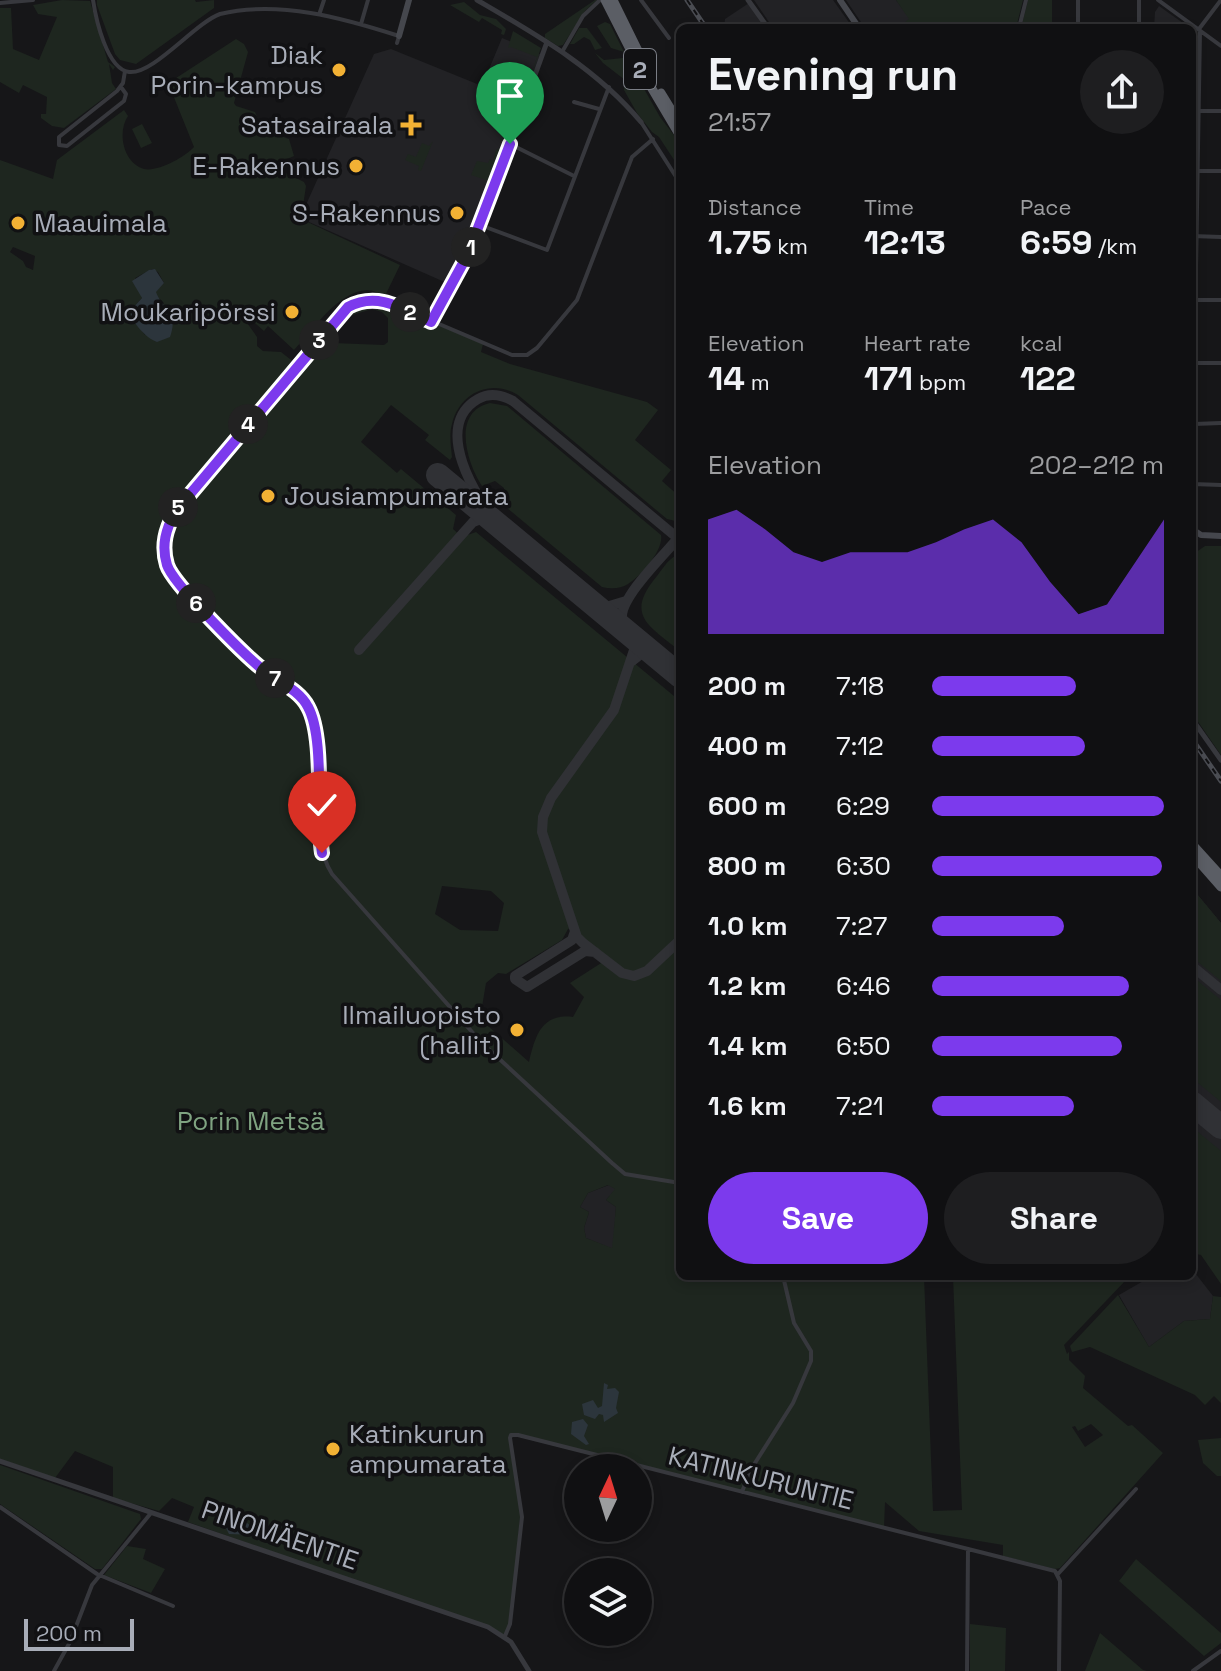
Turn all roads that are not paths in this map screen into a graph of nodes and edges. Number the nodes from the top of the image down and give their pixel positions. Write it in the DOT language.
graph roads {
  1 [pos="33,0"];
  2 [pos="93,0"];
  3 [pos="324,0"];
  4 [pos="368,0"];
  5 [pos="409,0"];
  6 [pos="477,0"];
  7 [pos="602,0"];
  8 [pos="613,0"];
  9 [pos="641,0"];
  10 [pos="748,0"];
  11 [pos="840,0"];
  12 [pos="1026,0"];
  13 [pos="1078,0"];
  14 [pos="1139,0"];
  15 [pos="1158,0"];
  16 [pos="1221,0"];
  17 [pos="0,3"];
  18 [pos="320,12"];
  19 [pos="361,24"];
  20 [pos="765,24"];
  21 [pos="856,24"];
  22 [pos="1020,24"];
  23 [pos="1078,24"];
  24 [pos="1139,24"];
  25 [pos="1192,24"];
  26 [pos="1196,27"];
  27 [pos="1200,30"];
  28 [pos="669,38"];
  29 [pos="398,39"];
  30 [pos="547,42"];
  31 [pos="1221,46"];
  32 [pos="1196,47"];
  33 [pos="562,52"];
  34 [pos="125,71"];
  35 [pos="121,87"];
  36 [pos="609,87"];
  37 [pos="574,102"];
  38 [pos="599,109"];
  39 [pos="1196,111"];
  40 [pos="1221,111"];
  41 [pos="676,117"];
  42 [pos="641,122"];
  43 [pos="676,129"];
  44 [pos="653,139"];
  45 [pos="510,144"];
  46 [pos="1196,171"];
  47 [pos="1221,171"];
  48 [pos="574,176"];
  49 [pos="676,176"];
  50 [pos="480,225"];
  51 [pos="1196,236"];
  52 [pos="1221,237"];
  53 [pos="1196,300"];
  54 [pos="1221,300"];
  55 [pos="431,322"];
  56 [pos="1196,362"];
  57 [pos="1221,363"];
  58 [pos="1221,423"];
  59 [pos="1196,424"];
  60 [pos="1196,484"];
  61 [pos="1221,485"];
  62 [pos="1196,532"];
  63 [pos="1221,536"];
  64 [pos="1196,725"];
  65 [pos="1221,760"];
  66 [pos="1196,848"];
  67 [pos="1196,859"];
  68 [pos="1221,876"];
  69 [pos="1221,887"];
  70 [pos="676,1182"];
  71 [pos="784,1280"];
  72 [pos="0,1461"];
  73 [pos="1136,1489"];
  74 [pos="742,1492"];
  75 [pos="0,1507"];
  76 [pos="151,1513"];
  77 [pos="968,1549"];
  78 [pos="1058,1574"];
  79 [pos="99,1575"];
  80 [pos="173,1606"];
  81 [pos="505,1636"];
  82 [pos="1221,1651"];
  83 [pos="54,1671"];
  84 [pos="529,1671"];
  85 [pos="967,1671"];
  86 [pos="1059,1671"];
  87 [pos="1193,1671"];
  1 -- 17 [label="street"];
  2 -- 34 [label="street"];
  3 -- 18 [label="street"];
  4 -- 19 [label="street"];
  5 -- 29 [label="main road"];
  6 -- 30 [label="street"];
  7 -- 33 [label="street"];
  7 -- 43 [label="highway, 2"];
  8 -- 41 [label="highway, 2"];
  9 -- 28 [label="street"];
  10 -- 20 [label="street"];
  11 -- 21 [label="main road"];
  12 -- 22 [label="street"];
  13 -- 23 [label="street"];
  14 -- 24 [label="street"];
  15 -- 25 [label="street"];
  16 -- 27 [label="street"];
  18 -- 19 [label="street"];
  18 -- 34 [label="street"];
  19 -- 29 [label="street"];
  26 -- 27 [label="street"];
  27 -- 31 [label="street"];
  27 -- 32 [label="street"];
  30 -- 33 [label="street"];
  30 -- 45 [label="street"];
  33 -- 36 [label="street"];
  34 -- 35 [label="street"];
  35 -- 35 [label="street"];
  36 -- 38 [label="street"];
  36 -- 42 [label="street"];
  37 -- 38 [label="street"];
  38 -- 48 [label="street"];
  39 -- 40 [label="street"];
  42 -- 44 [label="street"];
  44 -- 49 [label="street"];
  44 -- 55 [label="street"];
  45 -- 48 [label="street"];
  45 -- 50 [label="street"];
  46 -- 47 [label="street"];
  48 -- 50 [label="street"];
  50 -- 55 [label="street"];
  51 -- 52 [label="street"];
  53 -- 54 [label="street"];
  55 -- 70 [label="street"];
  56 -- 57 [label="street"];
  58 -- 59 [label="street"];
  60 -- 61 [label="street"];
  62 -- 63 [label="main road"];
  64 -- 65 [label="street"];
  66 -- 68 [label="highway"];
  67 -- 69 [label="highway"];
  71 -- 74 [label="street"];
  72 -- 76 [label="street, PINOMÄENTIE"];
  73 -- 78 [label="street"];
  74 -- 77 [label="street, KATINKURUNTIE"];
  74 -- 81 [label="street, KATINKURUNTIE"];
  75 -- 79 [label="street"];
  76 -- 79 [label="street"];
  76 -- 81 [label="street, PINOMÄENTIE"];
  77 -- 78 [label="street, KATINKURUNTIE"];
  77 -- 85 [label="street"];
  78 -- 86 [label="street"];
  79 -- 80 [label="street"];
  79 -- 83 [label="street"];
  81 -- 84 [label="street"];
  82 -- 87 [label="street"];
}
